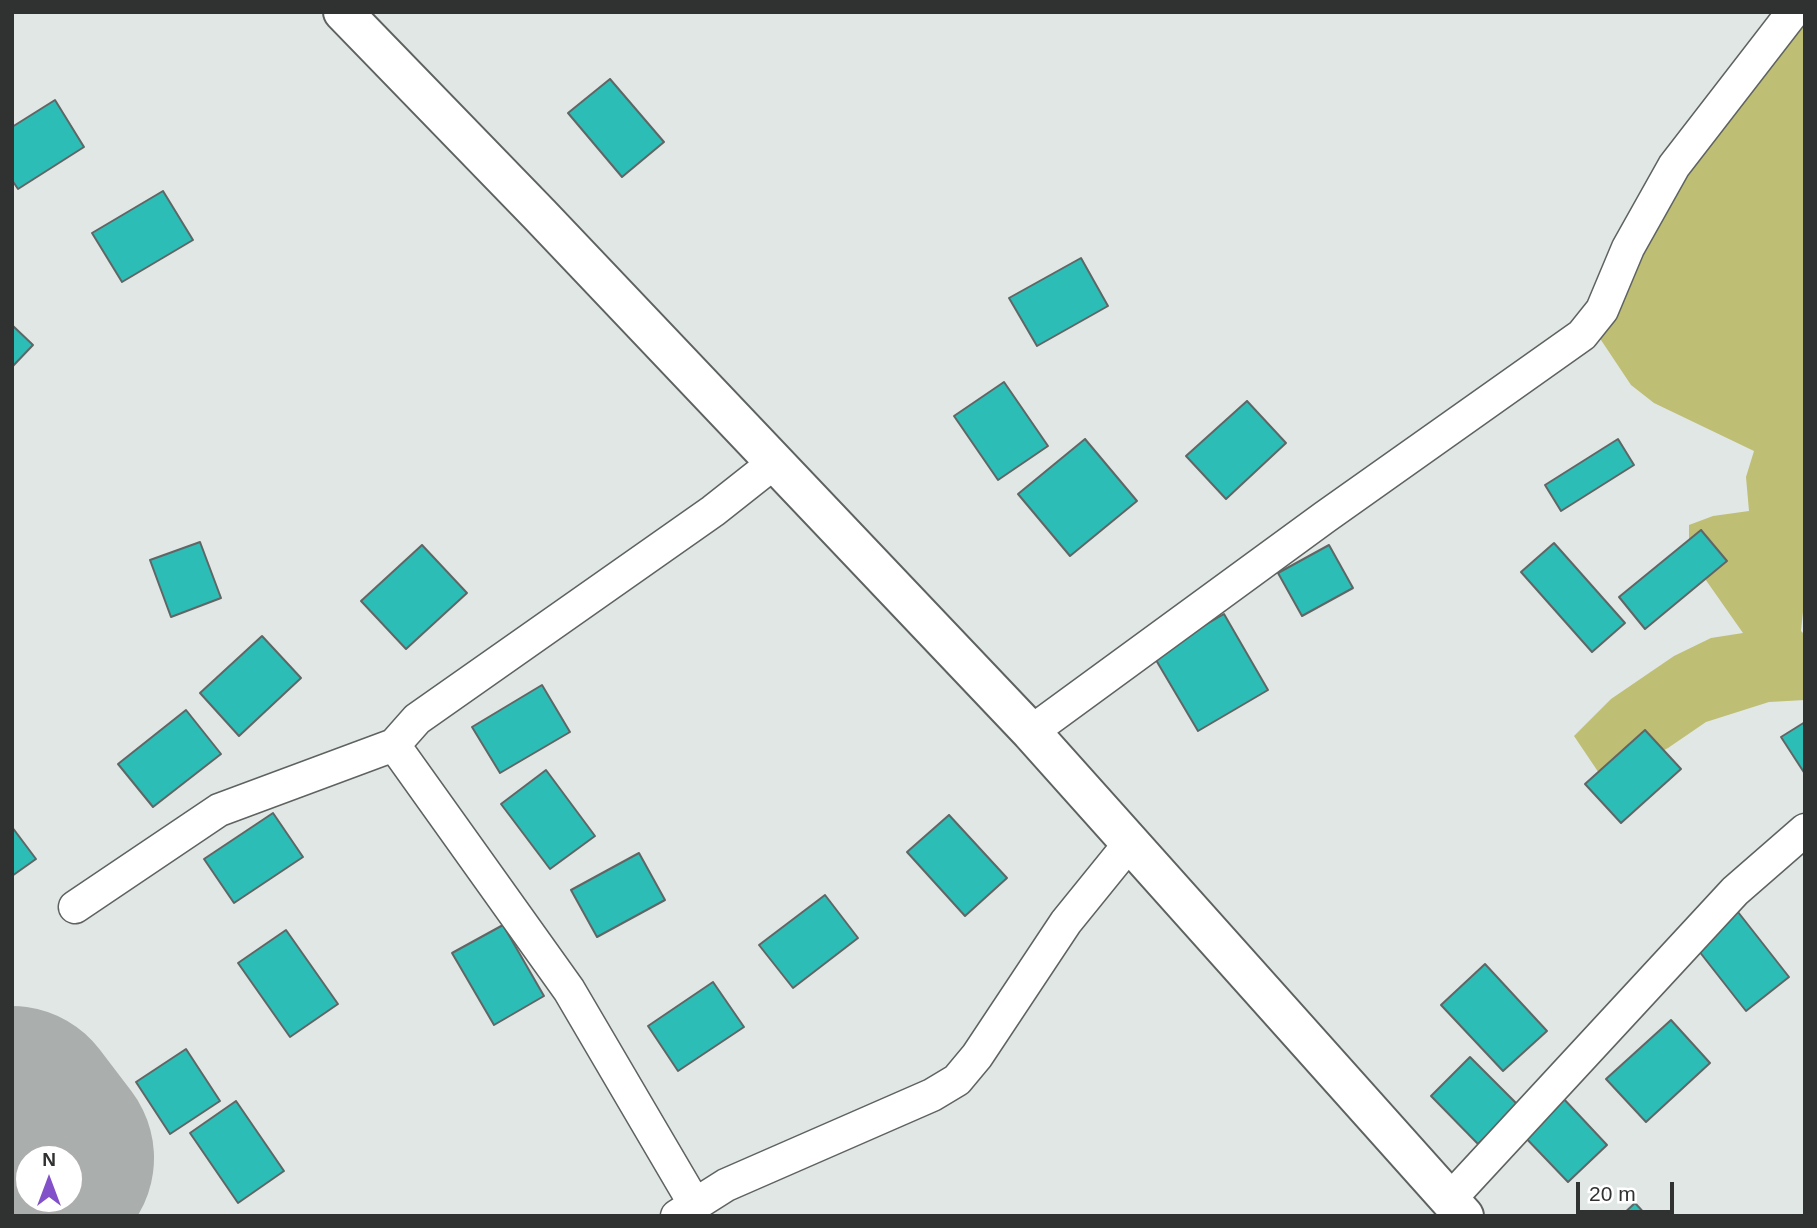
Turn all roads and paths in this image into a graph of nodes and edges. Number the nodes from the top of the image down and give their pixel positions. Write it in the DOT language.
graph roads {
  1 [pos="343,12"];
  2 [pos="1793,12"];
  3 [pos="775,462"];
  4 [pos="1031,732"];
  5 [pos="394,745"];
  6 [pos="1805,830"];
  7 [pos="1130,842"];
  8 [pos="75,907"];
  9 [pos="1457,1208"];
  10 [pos="685,1210"];
  1 -- 3 [label="main road"];
  2 -- 4 [label="street"];
  3 -- 4 [label="main road"];
  3 -- 5 [label="street"];
  4 -- 7 [label="main road"];
  5 -- 8 [label="street"];
  5 -- 10 [label="street"];
  6 -- 9 [label="street"];
  7 -- 9 [label="main road"];
  7 -- 10 [label="street"];
}
